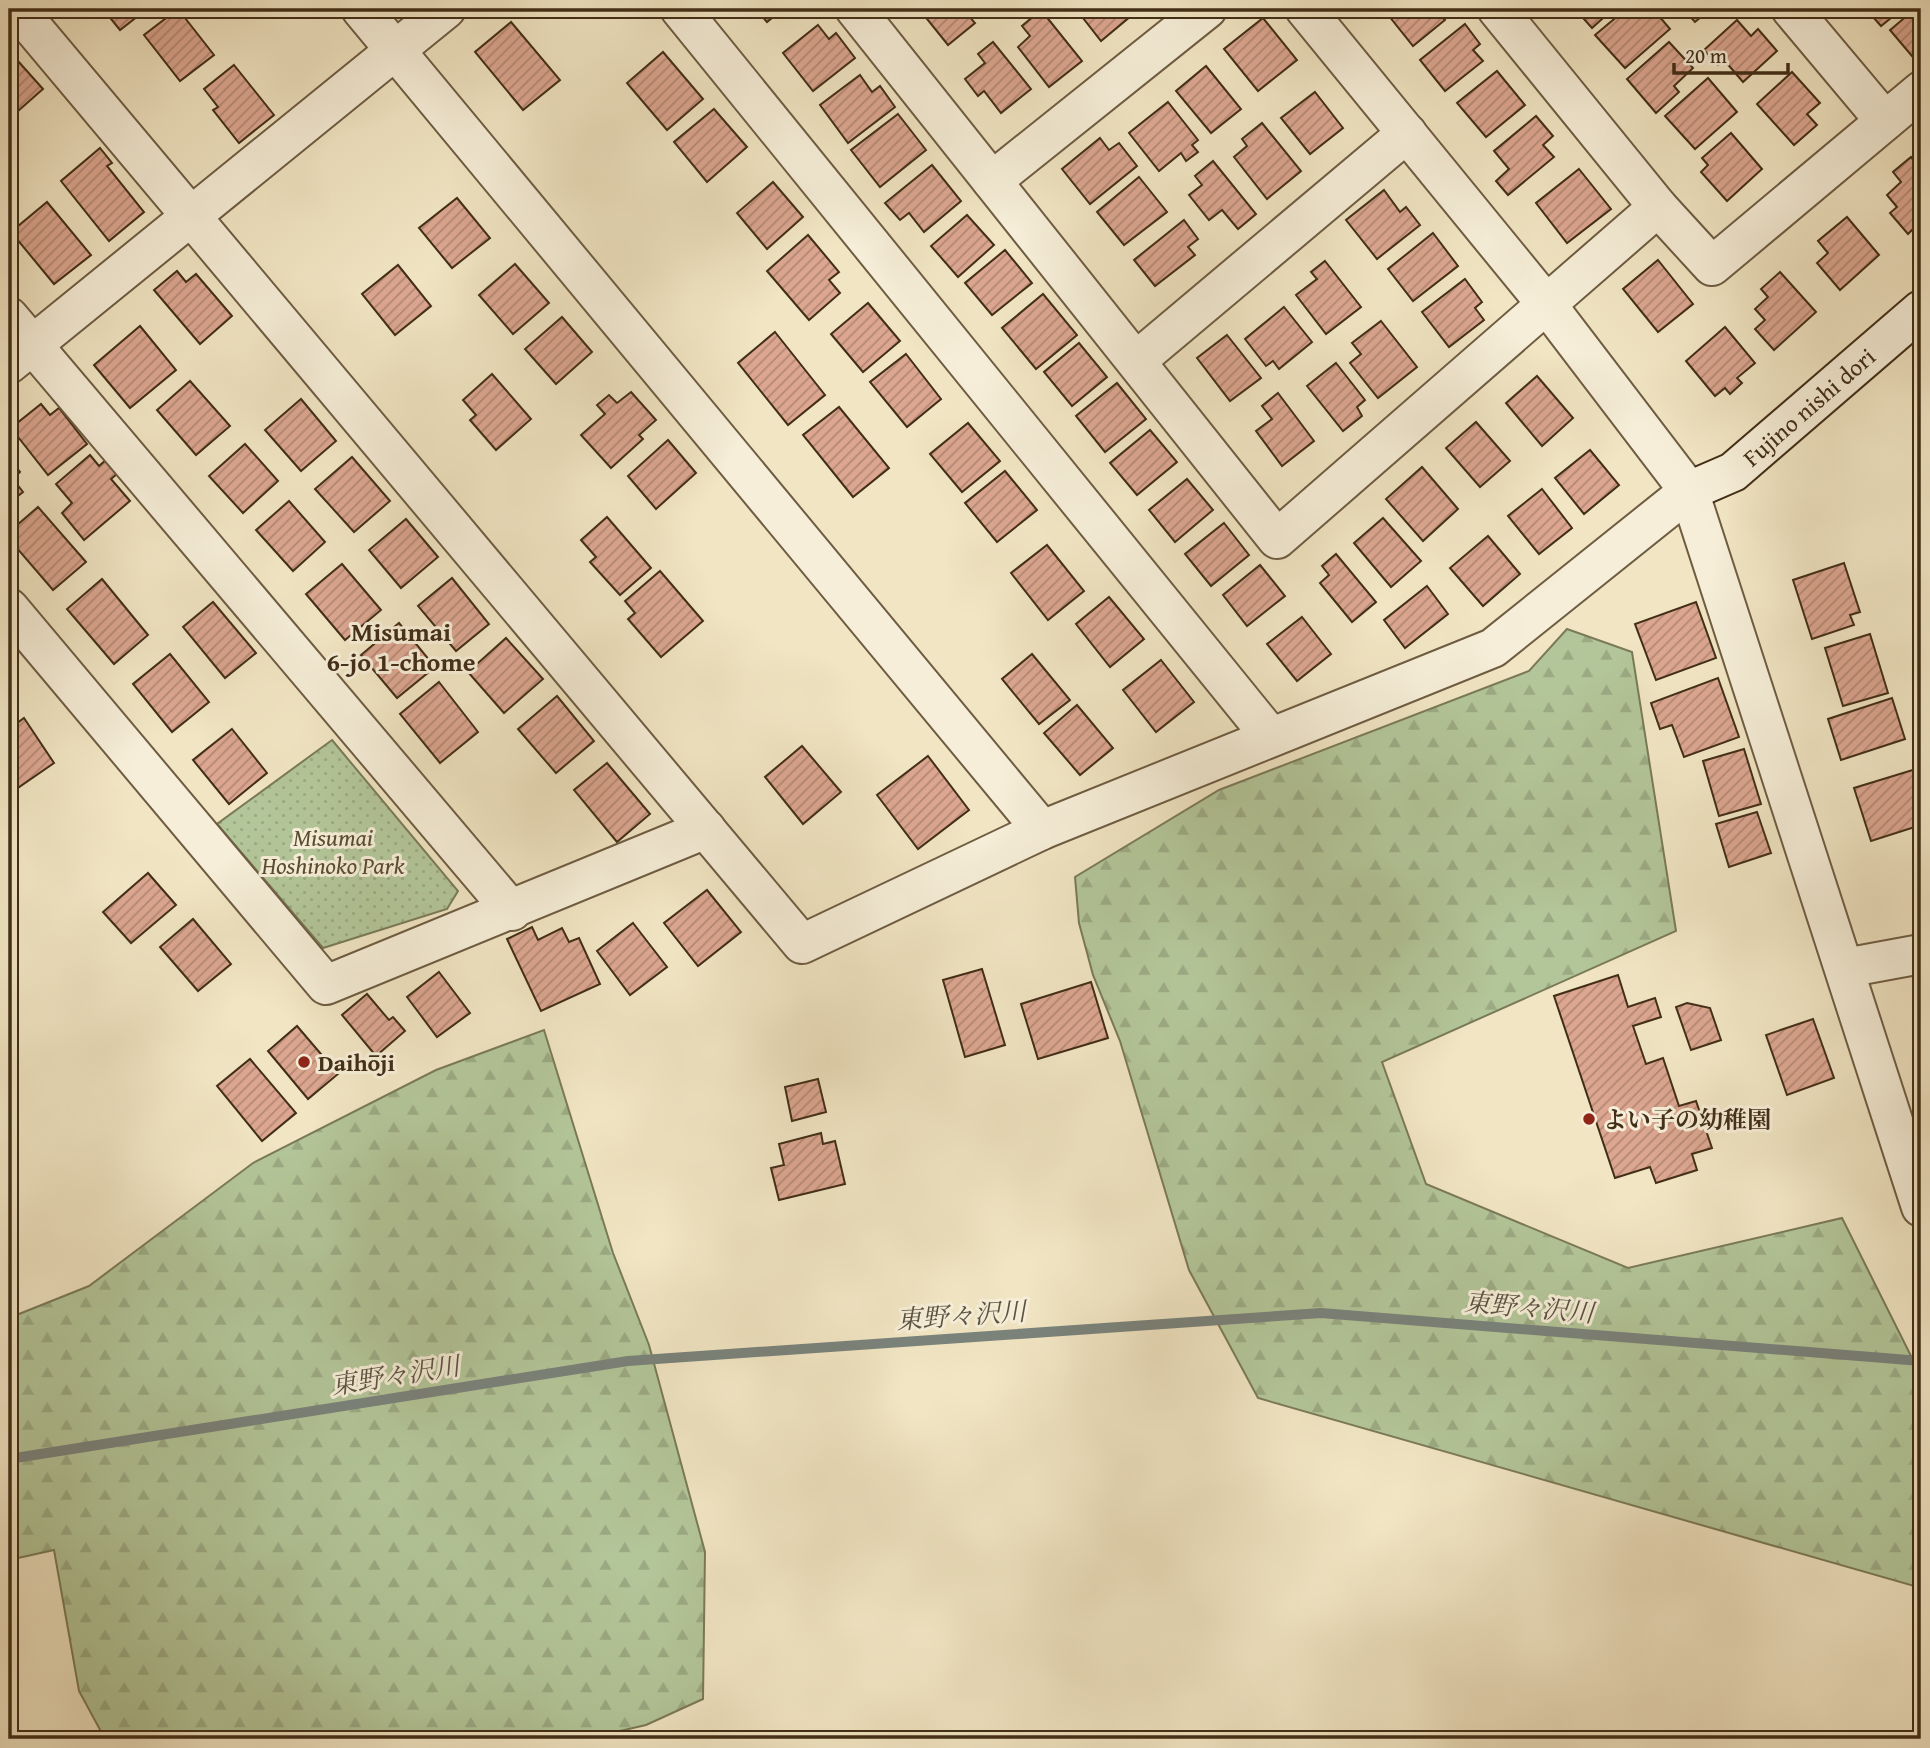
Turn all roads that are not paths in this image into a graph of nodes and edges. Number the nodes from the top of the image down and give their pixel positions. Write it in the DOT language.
graph roads {
  1 [pos="17,9"];
  2 [pos="360,9"];
  3 [pos="446,9"];
  4 [pos="680,9"];
  5 [pos="855,9"];
  6 [pos="1207,9"];
  7 [pos="1305,9"];
  8 [pos="1497,9"];
  9 [pos="1791,9"];
  10 [pos="396,51"];
  11 [pos="1921,91"];
  12 [pos="1885,121"];
  13 [pos="1407,133"];
  14 [pos="992,181"];
  15 [pos="1658,207"];
  16 [pos="194,216"];
  17 [pos="1548,305"];
  18 [pos="1921,310"];
  19 [pos="17,342"];
  20 [pos="1136,361"];
  21 [pos="1689,491"];
  22 [pos="9,608"];
  23 [pos="1270,736"];
  24 [pos="706,830"];
  25 [pos="1042,830"];
  26 [pos="512,911"];
  27 [pos="1921,954"];
  28 [pos="1845,968"];
  29 [pos="1921,1207"];
  1 -- 16 [label="street"];
  2 -- 10 [label="street"];
  3 -- 10 [label="street"];
  4 -- 23 [label="street"];
  5 -- 14 [label="street"];
  6 -- 14 [label="street"];
  7 -- 13 [label="street"];
  8 -- 15 [label="street"];
  9 -- 12 [label="street"];
  10 -- 16 [label="street"];
  10 -- 25 [label="street"];
  11 -- 12 [label="street"];
  12 -- 15 [label="street"];
  13 -- 17 [label="street"];
  13 -- 20 [label="street"];
  14 -- 20 [label="street"];
  15 -- 17 [label="street"];
  16 -- 19 [label="street"];
  16 -- 24 [label="street"];
  17 -- 20 [label="street"];
  17 -- 21 [label="street"];
  18 -- 21 [label="street, Fujino nishi dori"];
  19 -- 26 [label="street"];
  21 -- 23 [label="street, Fujino nishi dori"];
  21 -- 28 [label="street"];
  22 -- 26 [label="street"];
  23 -- 25 [label="street, Fujino nishi dori"];
  24 -- 25 [label="street, Fujino nishi dori"];
  24 -- 26 [label="street"];
  27 -- 28 [label="street"];
  28 -- 29 [label="street"];
}
